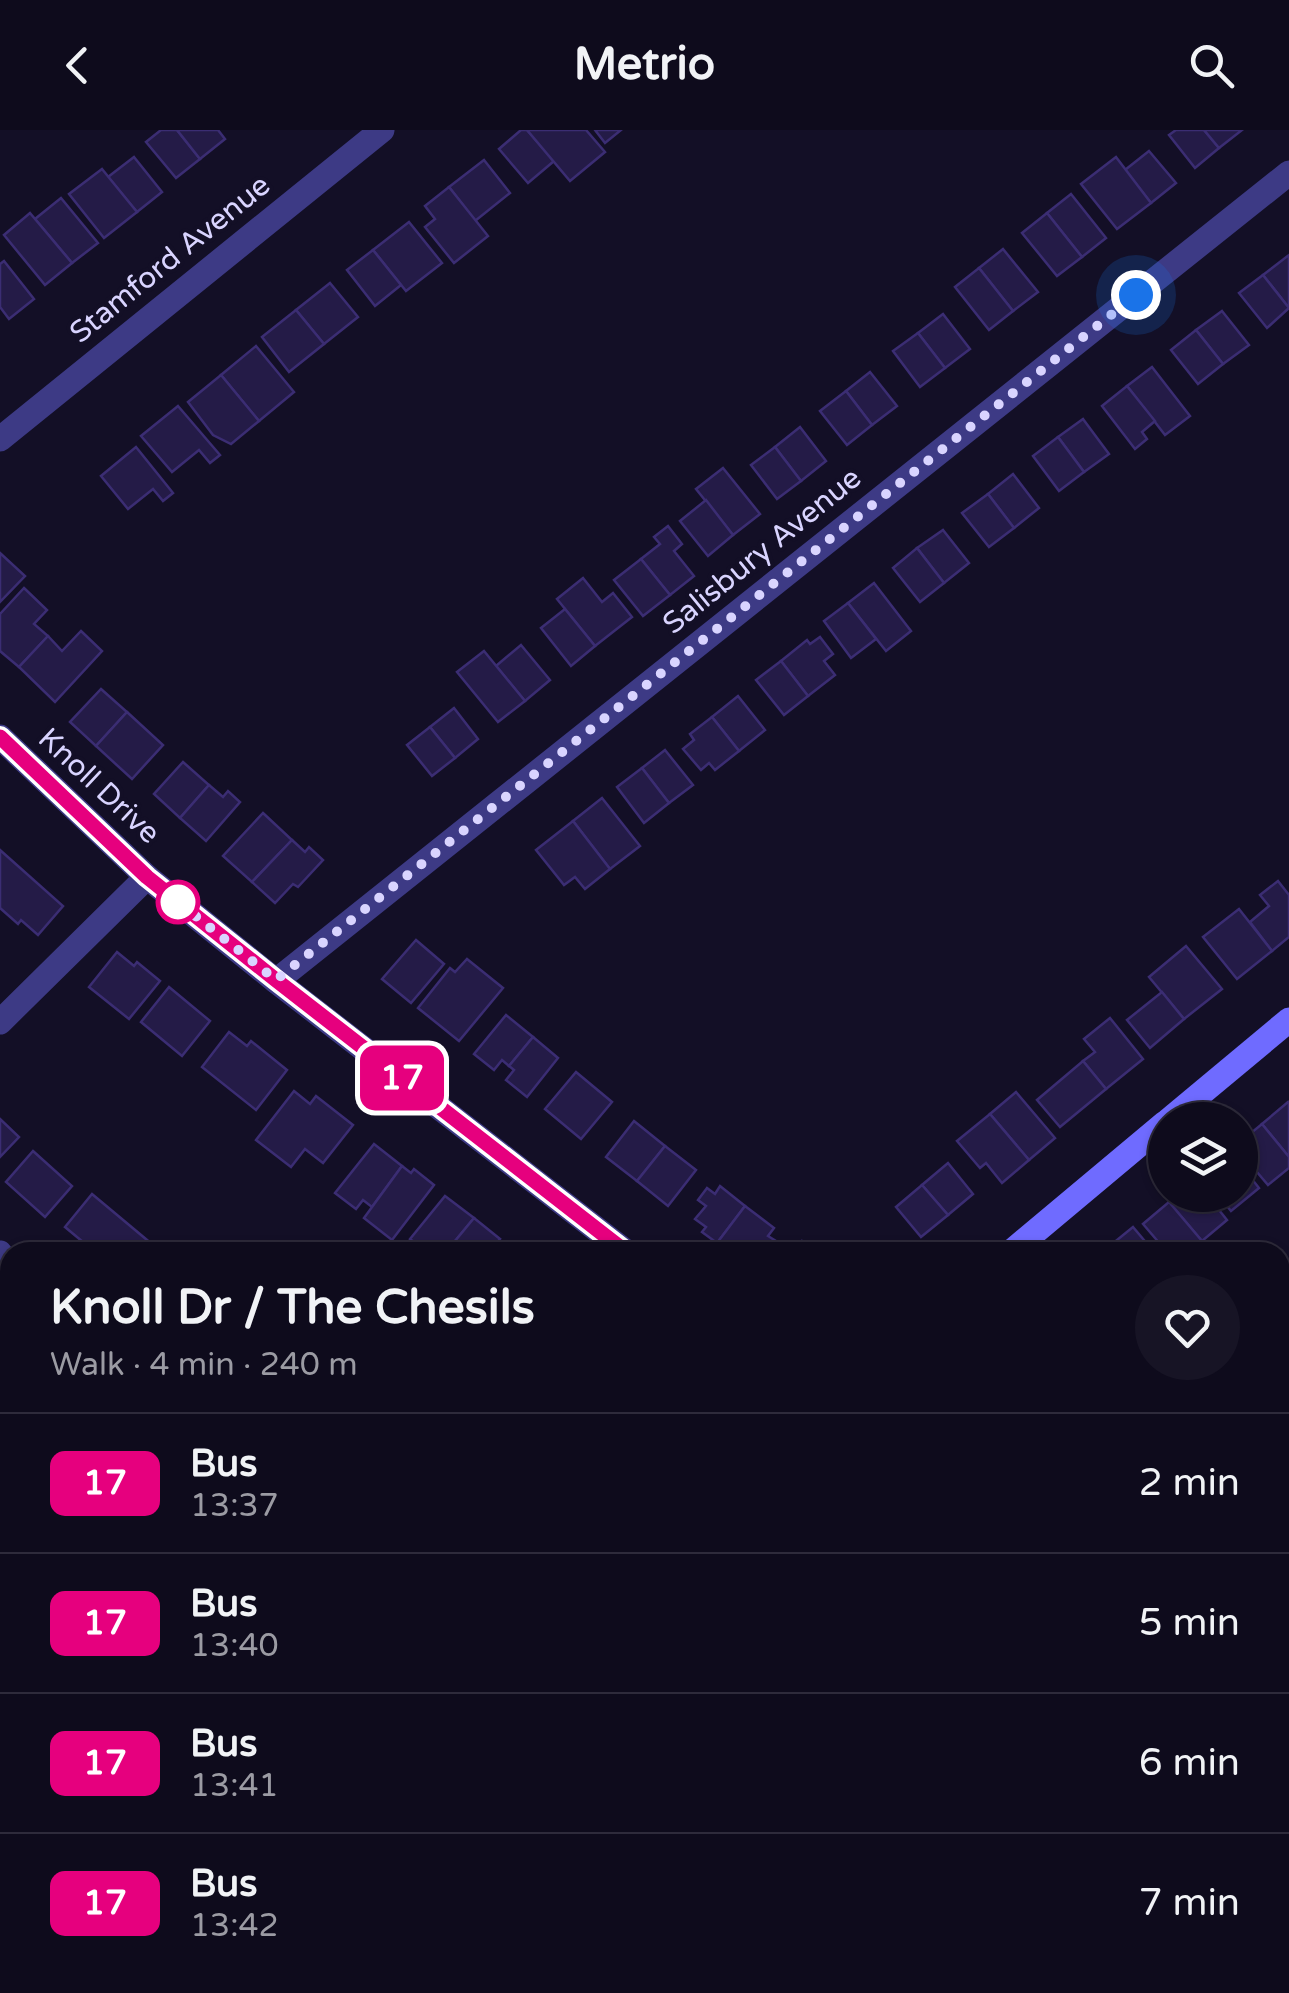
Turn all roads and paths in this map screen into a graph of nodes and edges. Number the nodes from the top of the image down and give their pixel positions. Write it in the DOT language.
graph roads {
  1 [pos="382,130"];
  2 [pos="1289,172"];
  3 [pos="0,439"];
  4 [pos="0,737"];
  5 [pos="147,877"];
  6 [pos="276,980"];
  7 [pos="1289,1020"];
  8 [pos="0,1022"];
  9 [pos="1191,1102"];
  10 [pos="1148,1138"];
  11 [pos="613,1242"];
  12 [pos="1023,1242"];
  1 -- 3 [label="street, Stamford Avenue"];
  2 -- 6 [label="street, Salisbury Avenue"];
  4 -- 5 [label="street, Knoll Drive"];
  5 -- 6 [label="street, Knoll Drive"];
  5 -- 8 [label="street"];
  6 -- 11 [label="street, Knoll Drive"];
  7 -- 9 [label="street"];
  10 -- 12 [label="street"];
}
